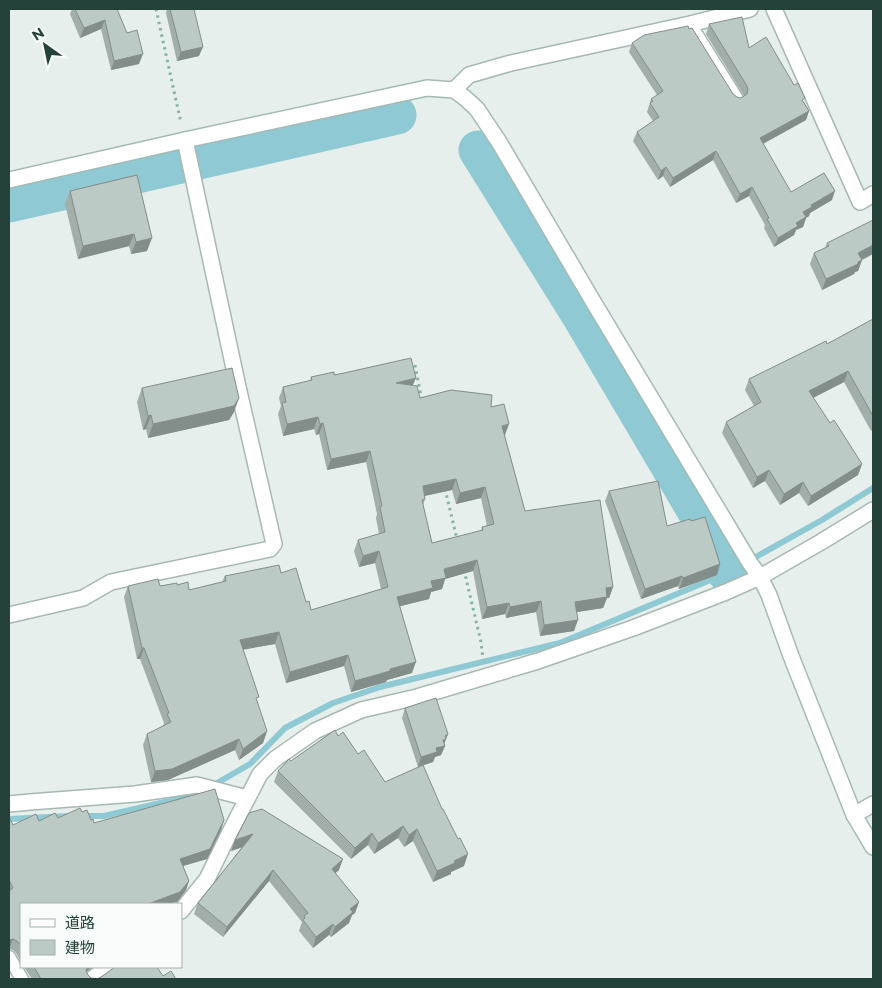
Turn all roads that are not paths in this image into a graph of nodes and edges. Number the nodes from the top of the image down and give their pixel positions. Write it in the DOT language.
graph roads {
  1 [pos="750,9"];
  2 [pos="774,9"];
  3 [pos="690,24"];
  4 [pos="454,90"];
  5 [pos="737,99"];
  6 [pos="185,140"];
  7 [pos="9,180"];
  8 [pos="873,194"];
  9 [pos="873,510"];
  10 [pos="760,577"];
  11 [pos="9,615"];
  12 [pos="248,798"];
  13 [pos="9,804"];
  14 [pos="873,804"];
  15 [pos="854,815"];
  16 [pos="873,847"];
  17 [pos="182,910"];
  18 [pos="9,958"];
  19 [pos="107,968"];
  20 [pos="22,979"];
  21 [pos="92,979"];
  1 -- 3 [label="street"];
  2 -- 8 [label="street"];
  3 -- 4 [label="street"];
  3 -- 5 [label="lane"];
  4 -- 6 [label="street"];
  4 -- 10 [label="street"];
  6 -- 7 [label="street"];
  6 -- 11 [label="street"];
  9 -- 10 [label="street"];
  10 -- 12 [label="street"];
  10 -- 15 [label="street"];
  12 -- 13 [label="street"];
  12 -- 17 [label="street"];
  14 -- 15 [label="street"];
  15 -- 16 [label="street"];
  18 -- 20 [label="lane"];
  19 -- 21 [label="street"];
}
